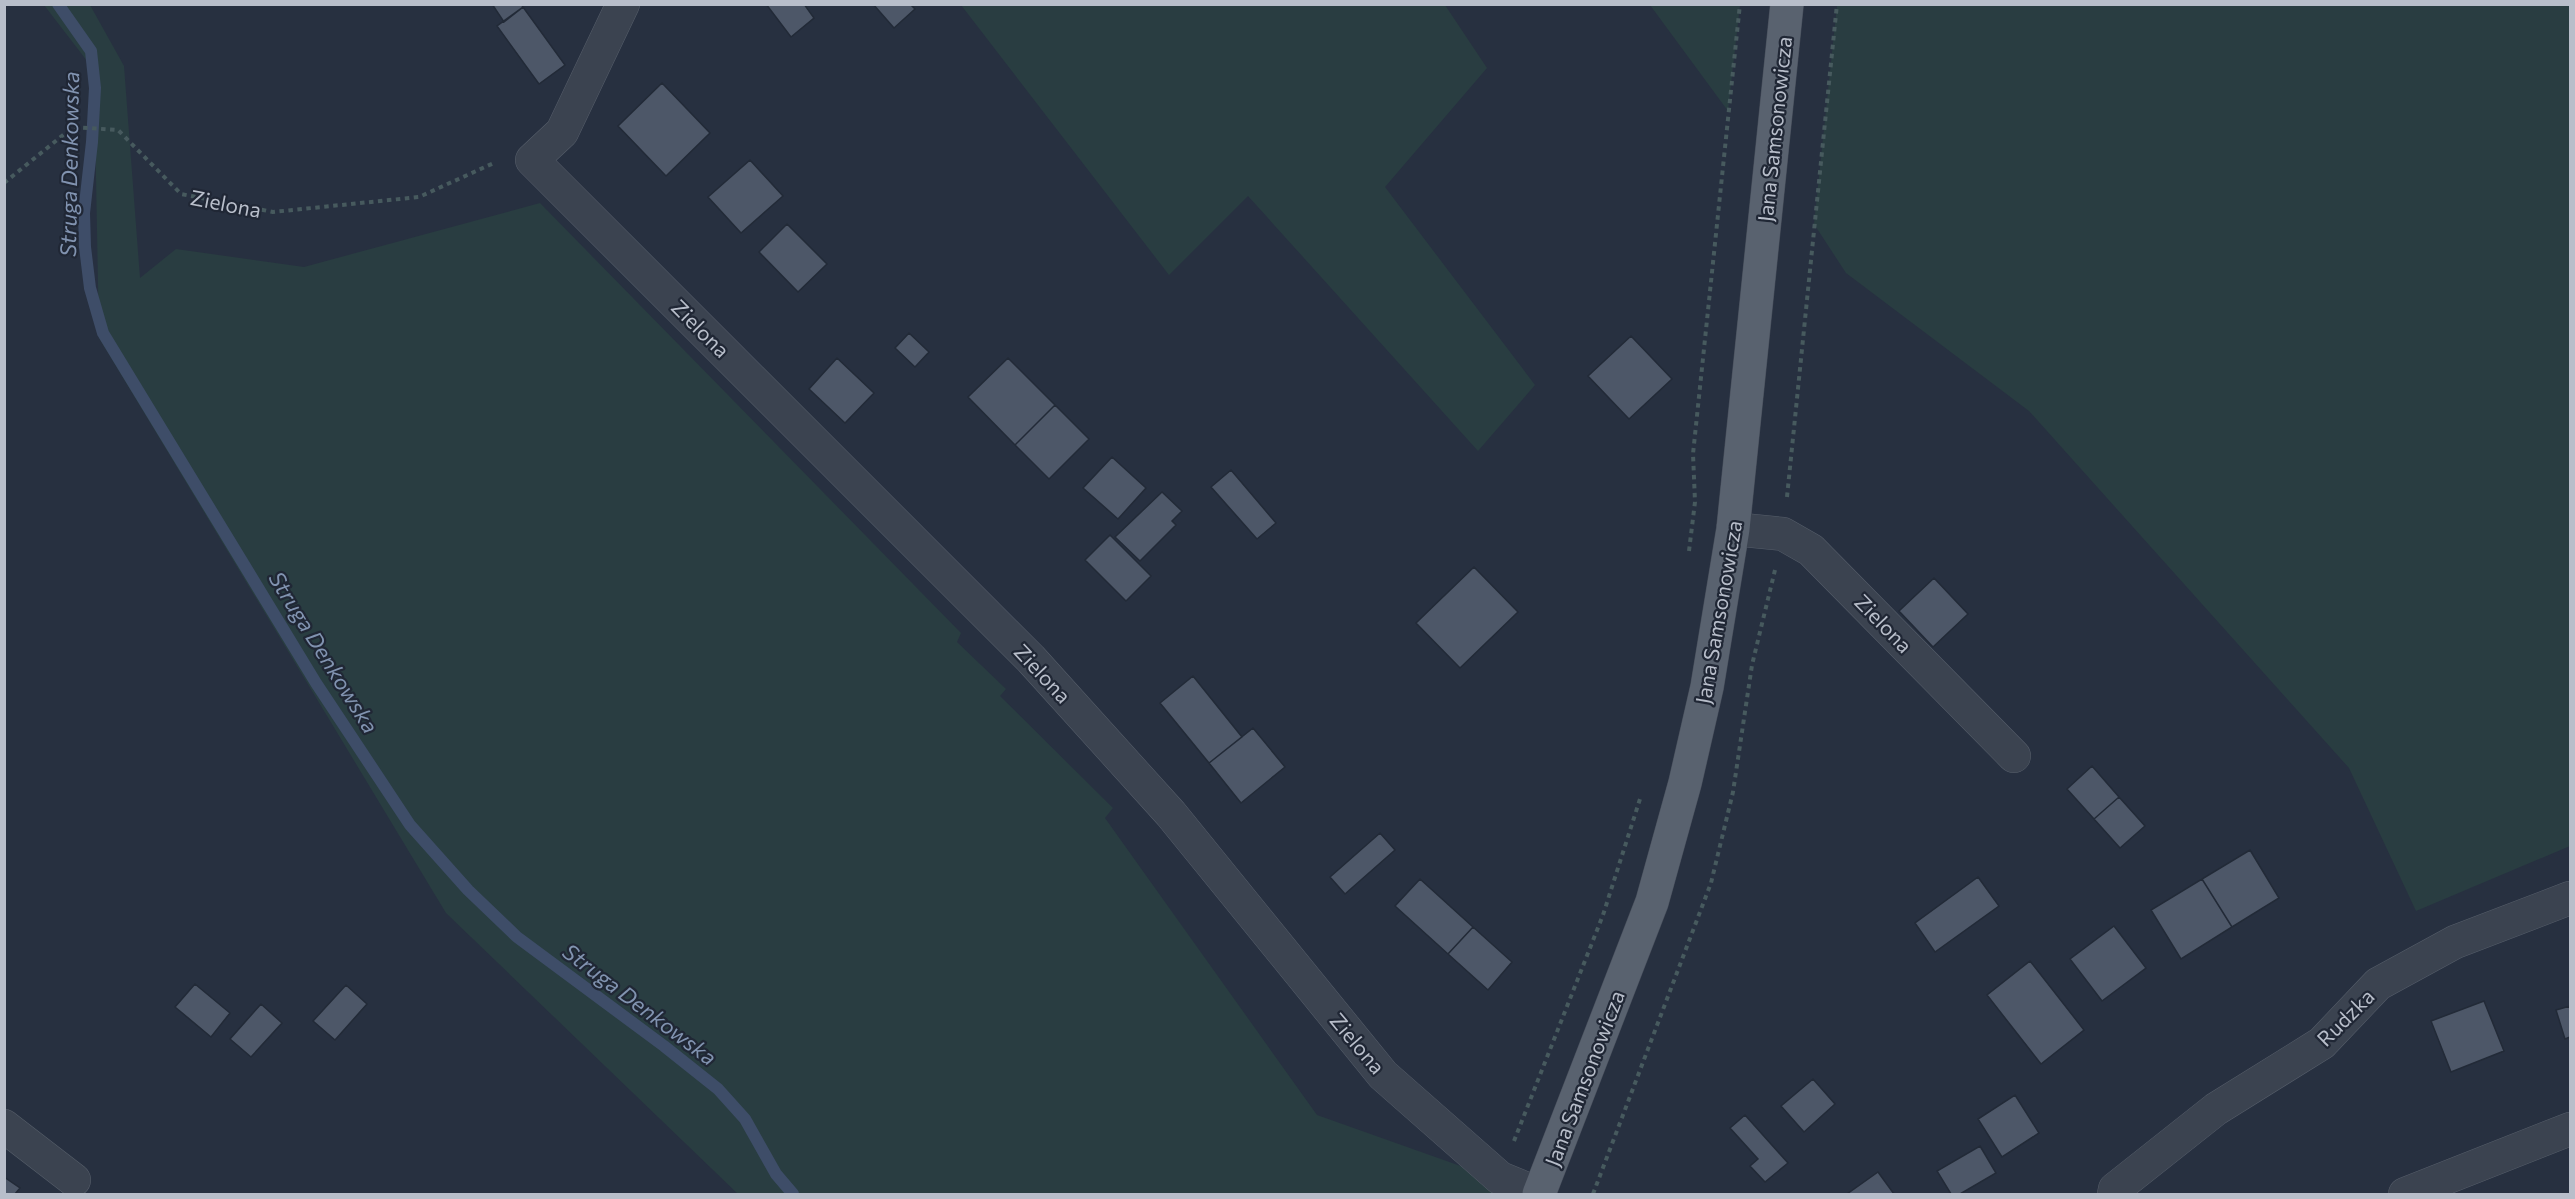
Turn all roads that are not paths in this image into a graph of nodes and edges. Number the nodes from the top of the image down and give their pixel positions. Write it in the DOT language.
graph roads {
  1 [pos="624,4"];
  2 [pos="1786,4"];
  3 [pos="1733,529"];
  4 [pos="2014,756"];
  5 [pos="2571,898"];
  6 [pos="4,1126"];
  7 [pos="2571,1129"];
  8 [pos="74,1180"];
  9 [pos="1539,1194"];
  10 [pos="2114,1194"];
  11 [pos="2405,1194"];
  1 -- 9 [label="street, Zielona"];
  2 -- 3 [label="main road, Jana Samsonowicza"];
  3 -- 4 [label="street, Zielona"];
  3 -- 9 [label="main road, Jana Samsonowicza"];
  5 -- 10 [label="street, Rudzka"];
  6 -- 8 [label="street"];
  7 -- 11 [label="street"];
}
